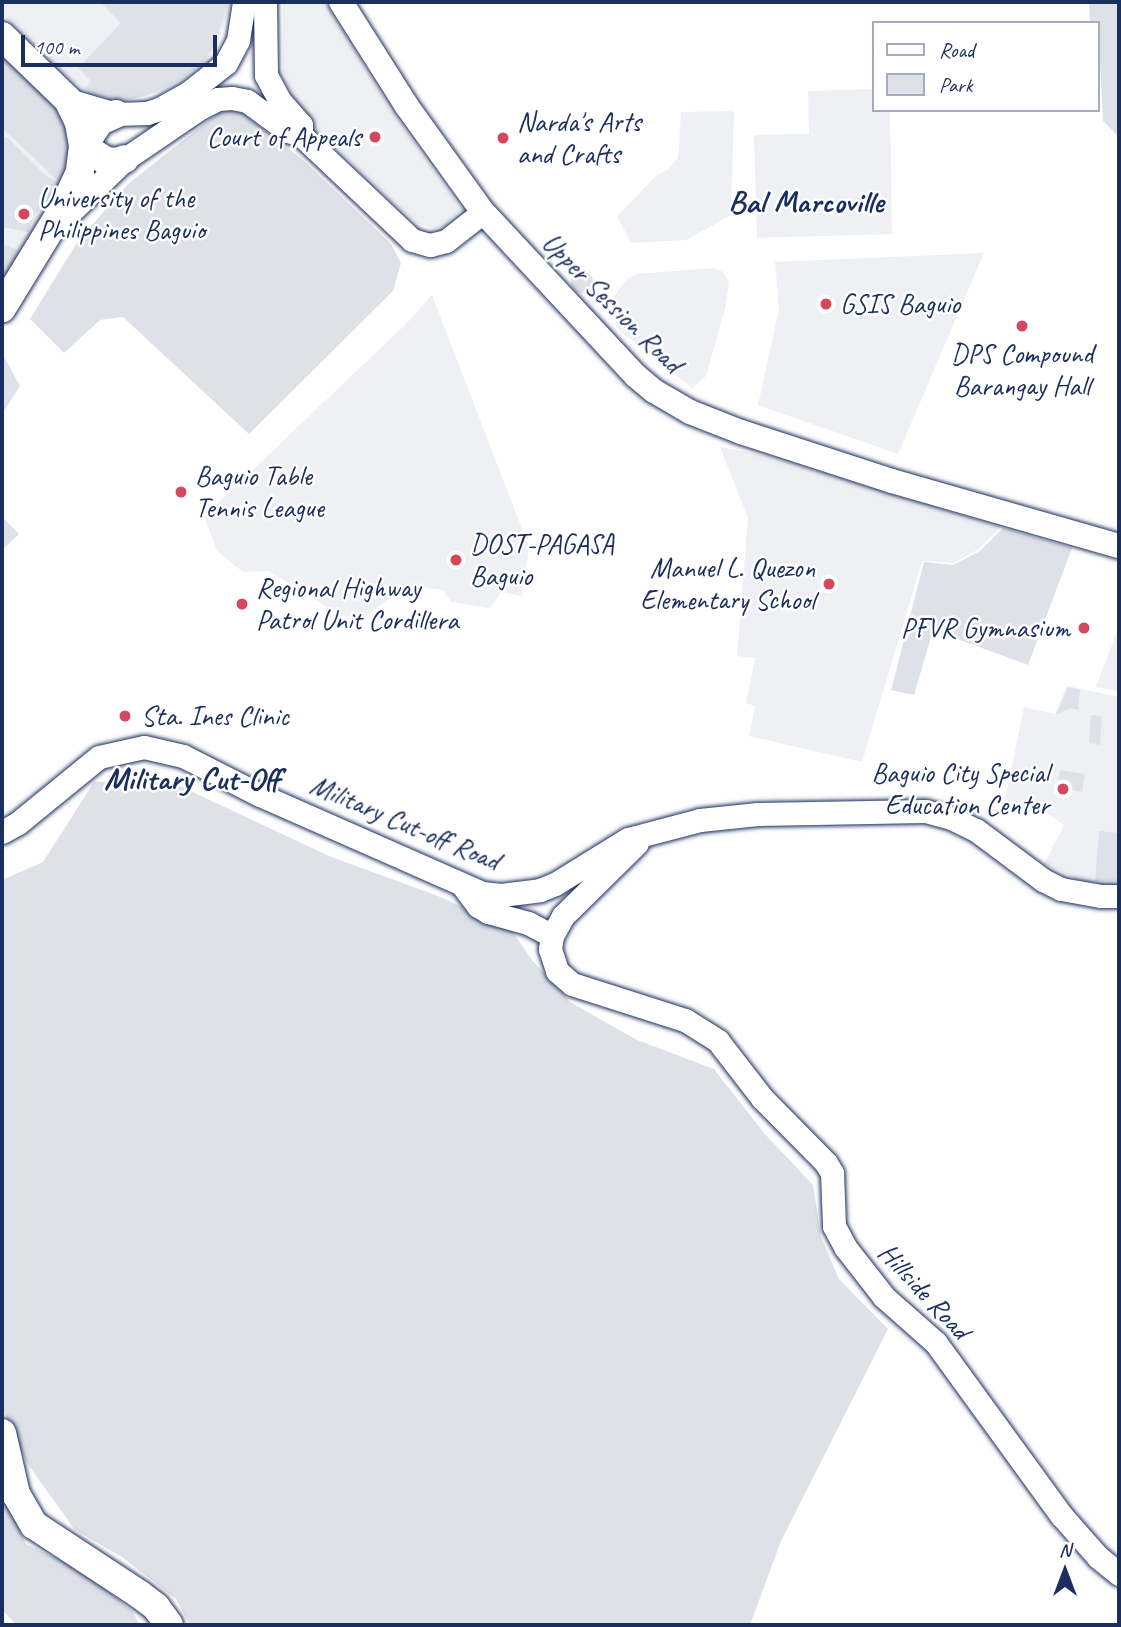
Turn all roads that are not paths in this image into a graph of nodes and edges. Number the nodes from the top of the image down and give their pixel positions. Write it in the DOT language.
graph roads {
  1 [pos="244,2"];
  2 [pos="265,2"];
  3 [pos="341,2"];
  4 [pos="2,36"];
  5 [pos="263,53"];
  6 [pos="223,65"];
  7 [pos="232,98"];
  8 [pos="68,100"];
  9 [pos="116,114"];
  10 [pos="301,135"];
  11 [pos="83,146"];
  12 [pos="125,159"];
  13 [pos="482,221"];
  14 [pos="54,227"];
  15 [pos="2,308"];
  16 [pos="1118,546"];
  17 [pos="2,832"];
  18 [pos="646,833"];
  19 [pos="463,886"];
  20 [pos="1119,895"];
  21 [pos="552,936"];
  22 [pos="2,1433"];
  23 [pos="1119,1574"];
  24 [pos="169,1625"];
  1 -- 6 [label="main road"];
  2 -- 5 [label="main road"];
  3 -- 13 [label="main road, Upper Session Road"];
  4 -- 8 [label="highway"];
  5 -- 6 [label="main road"];
  5 -- 10 [label="main road"];
  6 -- 7 [label="main road"];
  6 -- 9 [label="main road"];
  7 -- 10 [label="main road"];
  7 -- 12 [label="main road"];
  8 -- 9 [label="main road"];
  8 -- 11 [label="highway"];
  9 -- 11 [label="highway"];
  9 -- 12 [label="main road"];
  10 -- 13 [label="main road"];
  11 -- 12 [label="highway"];
  11 -- 14 [label="highway"];
  12 -- 14 [label="main road"];
  13 -- 16 [label="main road, Upper Session Road"];
  14 -- 15 [label="highway"];
  17 -- 19 [label="main road, Military Cut-off Road"];
  18 -- 19 [label="main road, Military Cut-off Road"];
  18 -- 20 [label="main road, Military Cut-off Road"];
  18 -- 21 [label="main road"];
  19 -- 21 [label="main road"];
  21 -- 23 [label="main road, Hillside Road"];
  22 -- 24 [label="highway"];
}
